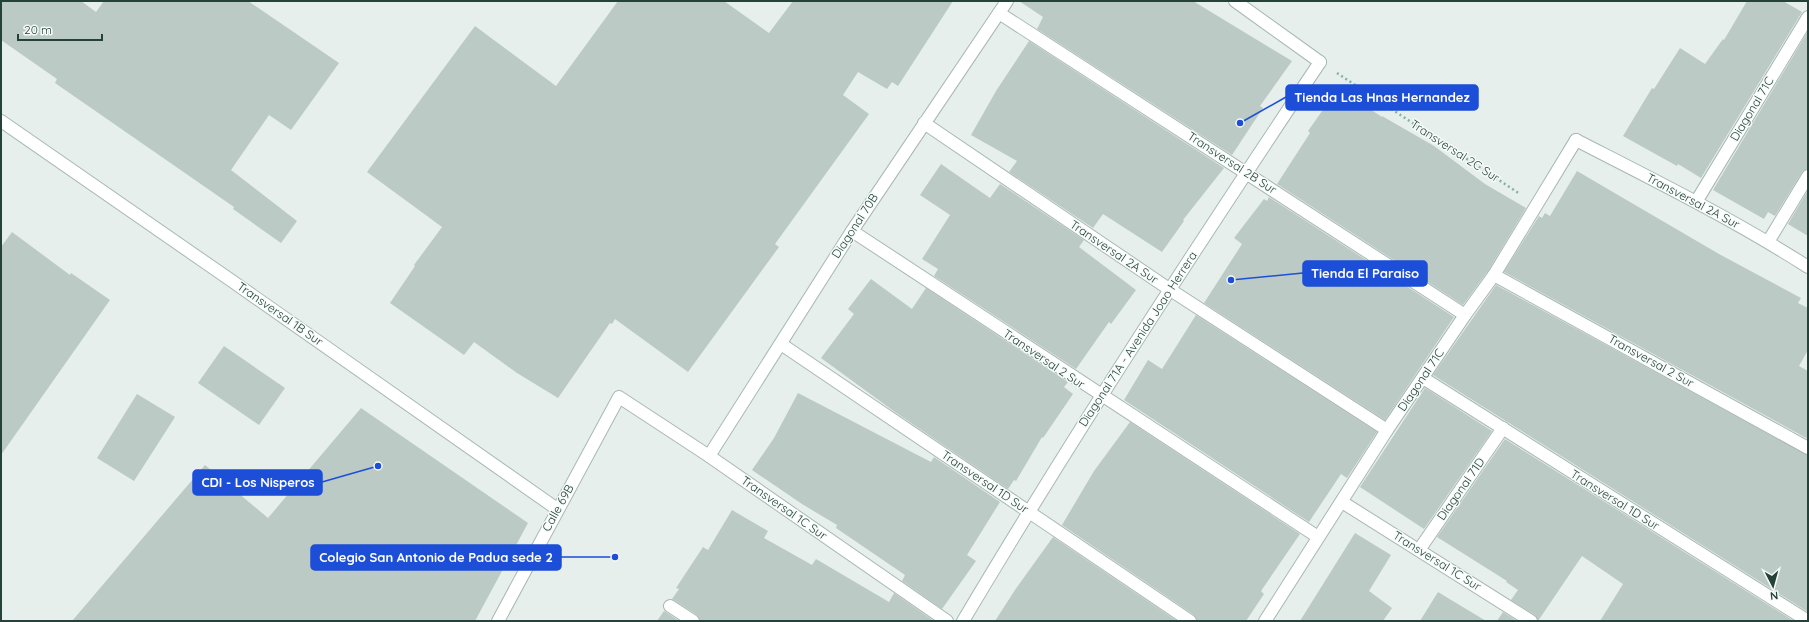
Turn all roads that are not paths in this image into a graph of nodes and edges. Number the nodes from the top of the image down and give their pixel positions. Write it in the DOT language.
graph roads {
  1 [pos="1007,1"];
  2 [pos="1235,1"];
  3 [pos="999,13"];
  4 [pos="1808,17"];
  5 [pos="1,121"];
  6 [pos="924,123"];
  7 [pos="1576,140"];
  8 [pos="1246,172"];
  9 [pos="1808,176"];
  10 [pos="1696,202"];
  11 [pos="852,231"];
  12 [pos="1768,242"];
  13 [pos="1808,267"];
  14 [pos="1494,275"];
  15 [pos="1169,289"];
  16 [pos="1464,315"];
  17 [pos="780,344"];
  18 [pos="1423,378"];
  19 [pos="1101,396"];
  20 [pos="619,397"];
  21 [pos="1503,428"];
  22 [pos="1387,430"];
  23 [pos="1808,448"];
  24 [pos="709,456"];
  25 [pos="1342,502"];
  26 [pos="557,509"];
  27 [pos="1028,512"];
  28 [pos="1318,537"];
  29 [pos="1419,550"];
  30 [pos="670,606"];
  31 [pos="498,621"];
  32 [pos="693,621"];
  33 [pos="947,621"];
  34 [pos="963,621"];
  35 [pos="1190,621"];
  36 [pos="1266,621"];
  37 [pos="1531,621"];
  38 [pos="1808,621"];
  1 -- 3 [label="street, Diagonal 70B"];
  2 -- 8 [label="street, Diagonal 71A - Avenida Joao Herrera"];
  3 -- 6 [label="street, Diagonal 70B"];
  3 -- 8 [label="street, Transversal 2B Sur"];
  4 -- 10 [label="street, Diagonal 71C"];
  5 -- 26 [label="street, Transversal 1B Sur"];
  6 -- 11 [label="street, Diagonal 70B"];
  6 -- 15 [label="street, Transversal 2A Sur"];
  7 -- 10 [label="street, Transversal 2A Sur"];
  7 -- 14 [label="street, Diagonal 71C"];
  8 -- 15 [label="street, Diagonal 71A - Avenida Joao Herrera"];
  8 -- 16 [label="street, Transversal 2B Sur"];
  9 -- 12 [label="street"];
  10 -- 12 [label="street, Transversal 2A Sur"];
  11 -- 17 [label="street, Diagonal 70B"];
  11 -- 19 [label="street, Transversal 2 Sur"];
  12 -- 13 [label="street, Transversal 2A Sur"];
  14 -- 16 [label="street, Diagonal 71C"];
  14 -- 23 [label="street, Transversal 2 Sur"];
  15 -- 19 [label="street, Diagonal 71A - Avenida Joao Herrera"];
  15 -- 22 [label="street, Transversal 2A Sur"];
  16 -- 18 [label="street, Diagonal 71C"];
  17 -- 24 [label="street, Diagonal 70B"];
  17 -- 27 [label="street, Transversal 1D Sur"];
  18 -- 21 [label="street, Transversal 1D Sur"];
  18 -- 22 [label="street, Diagonal 71C"];
  19 -- 27 [label="street, Diagonal 71A - Avenida Joao Herrera"];
  19 -- 28 [label="street, Transversal 2 Sur"];
  20 -- 24 [label="street, Transversal 1C Sur"];
  20 -- 26 [label="street, Calle 69B"];
  21 -- 29 [label="street, Diagonal 71D"];
  21 -- 38 [label="street, Transversal 1D Sur"];
  22 -- 25 [label="street, Diagonal 71C"];
  24 -- 33 [label="street, Transversal 1C Sur"];
  25 -- 28 [label="street, Diagonal 71C"];
  25 -- 29 [label="street, Transversal 1C Sur"];
  26 -- 31 [label="street, Calle 69B"];
  27 -- 34 [label="street, Diagonal 71A - Avenida Joao Herrera"];
  27 -- 35 [label="street, Transversal 1D Sur"];
  28 -- 36 [label="street, Diagonal 71C"];
  29 -- 37 [label="street, Transversal 1C Sur"];
  30 -- 32 [label="street"];
}
